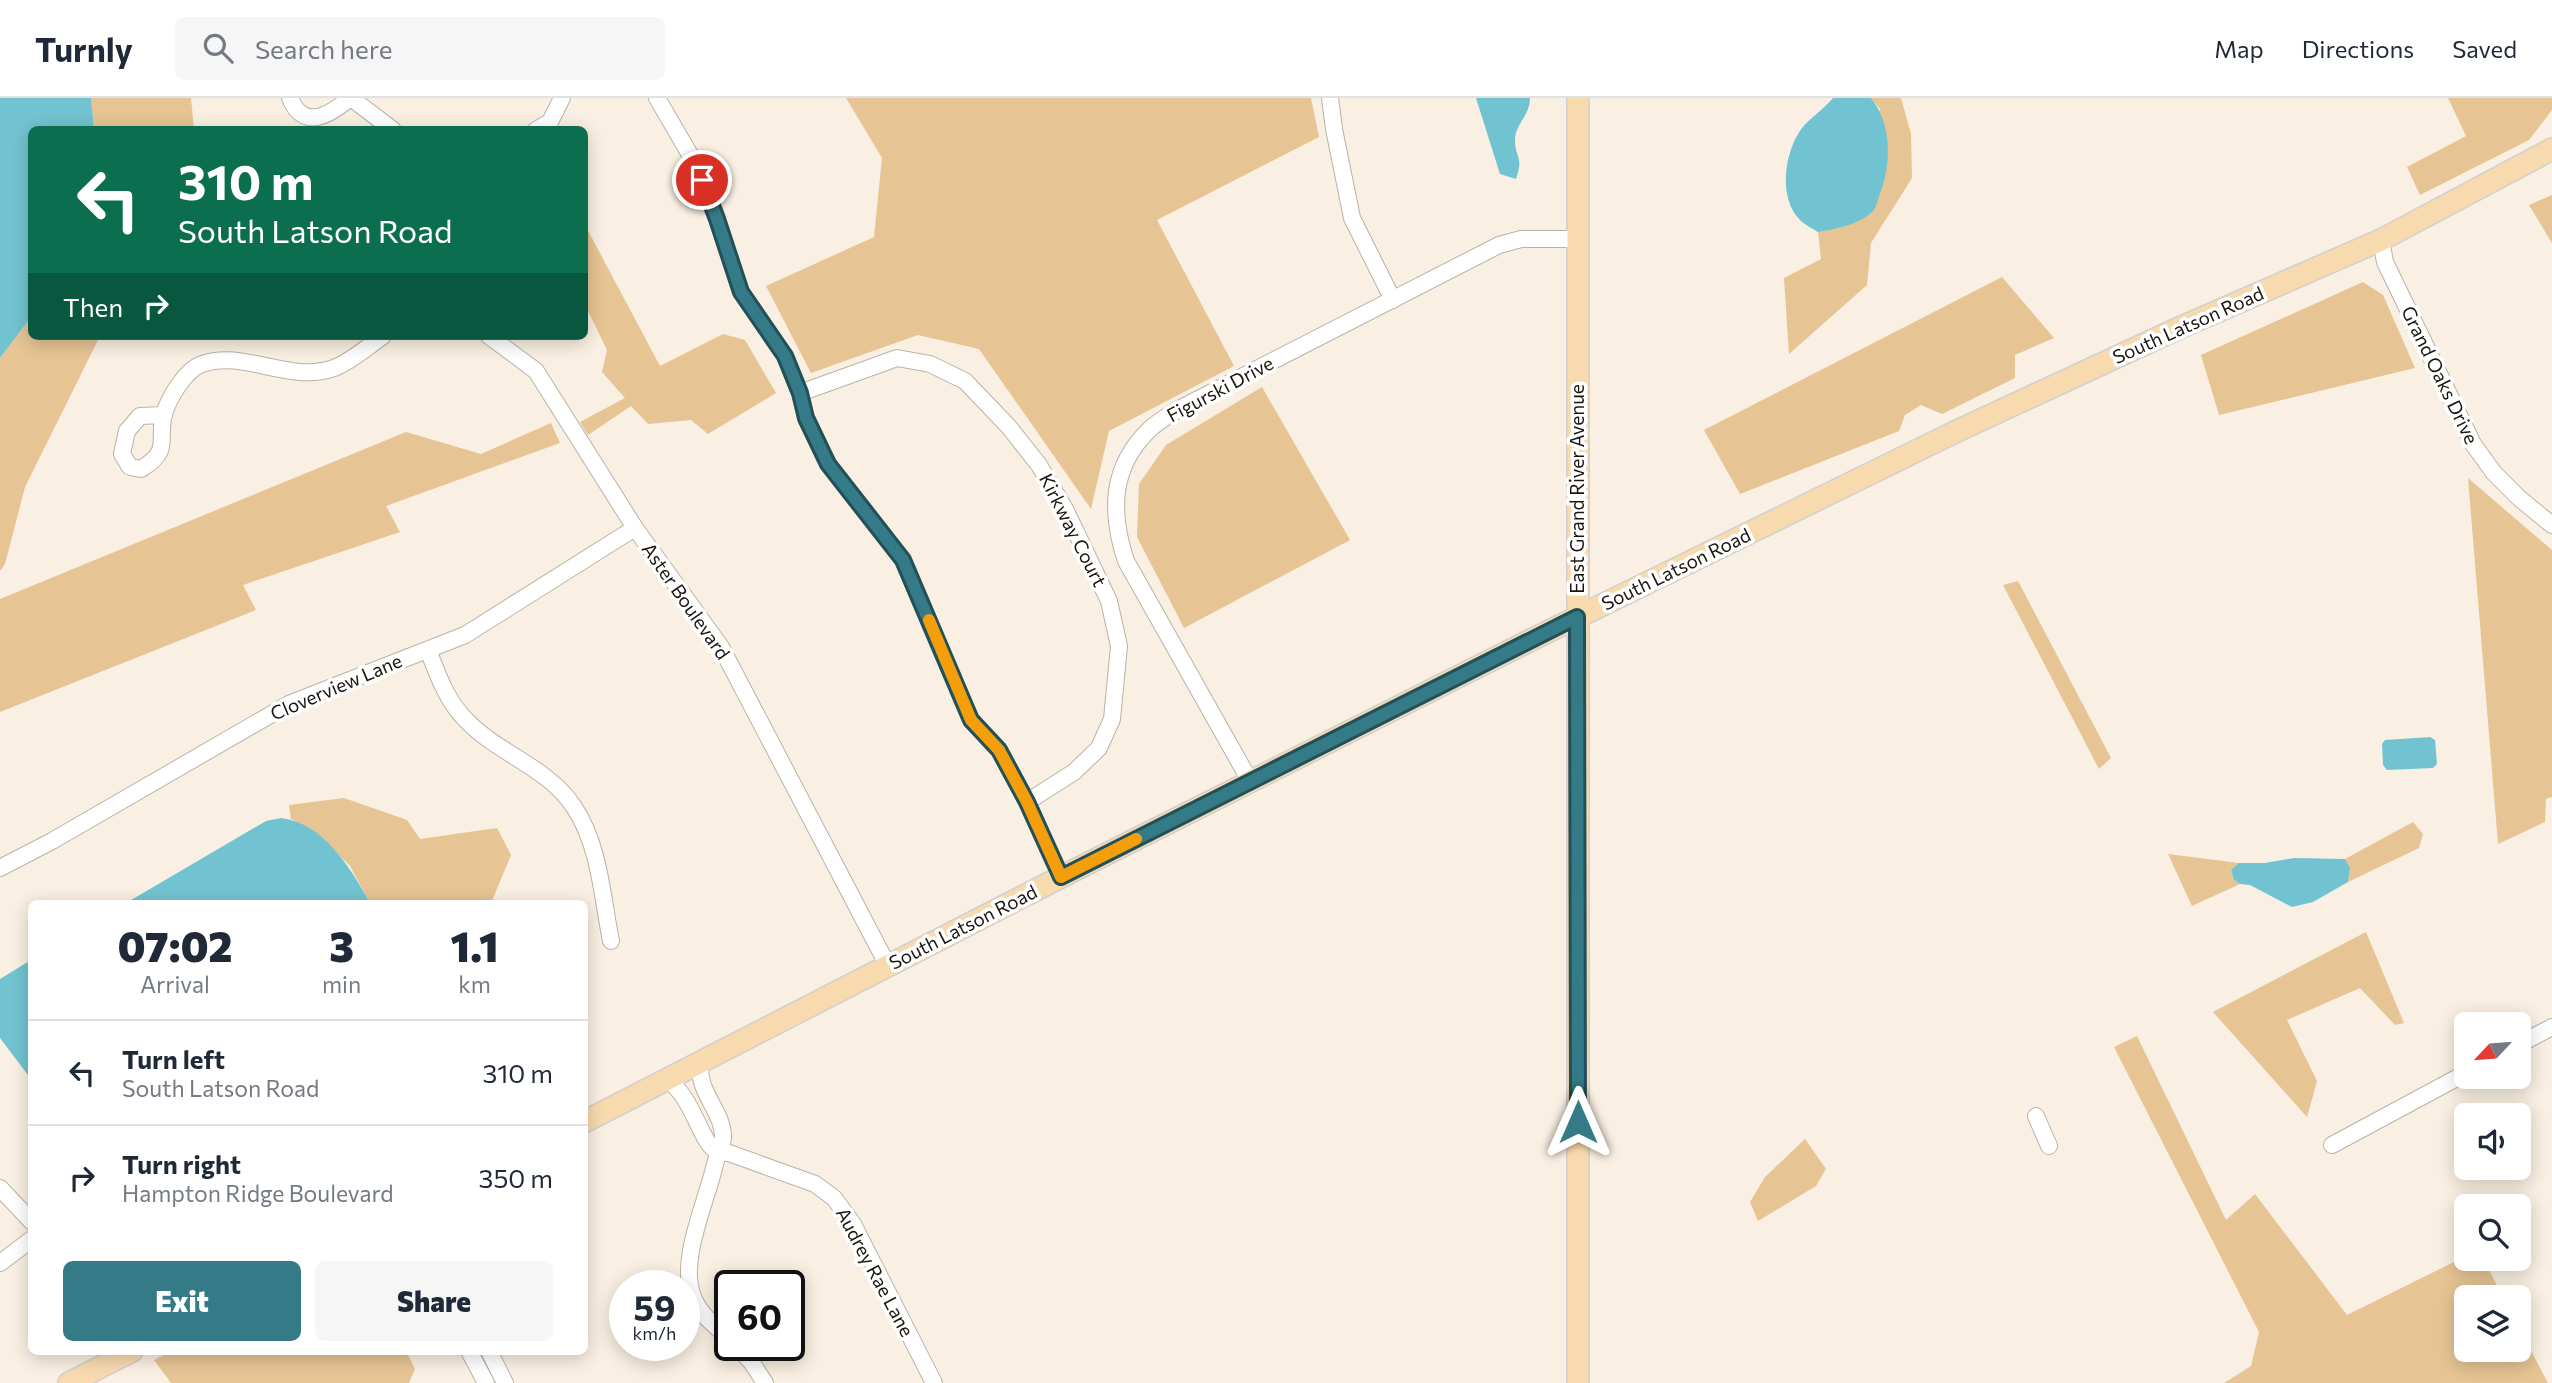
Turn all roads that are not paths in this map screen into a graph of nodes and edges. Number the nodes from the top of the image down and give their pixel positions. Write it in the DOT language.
graph roads {
  1 [pos="290,98"];
  2 [pos="351,98"];
  3 [pos="562,98"];
  4 [pos="657,98"];
  5 [pos="1330,98"];
  6 [pos="1578,98"];
  7 [pos="388,126"];
  8 [pos="543,126"];
  9 [pos="2552,149"];
  10 [pos="1578,239"];
  11 [pos="2381,240"];
  12 [pos="1392,300"];
  13 [pos="378,340"];
  14 [pos="494,340"];
  15 [pos="800,393"];
  16 [pos="164,415"];
  17 [pos="2552,525"];
  18 [pos="635,527"];
  19 [pos="1577,617"];
  20 [pos="428,649"];
  21 [pos="1251,781"];
  22 [pos="1027,802"];
  23 [pos="0,868"];
  24 [pos="1061,877"];
  25 [pos="611,941"];
  26 [pos="888,965"];
  27 [pos="2552,1027"];
  28 [pos="2531,1038"];
  29 [pos="701,1062"];
  30 [pos="2454,1079"];
  31 [pos="667,1080"];
  32 [pos="2036,1116"];
  33 [pos="588,1120"];
  34 [pos="2332,1144"];
  35 [pos="2049,1146"];
  36 [pos="718,1152"];
  37 [pos="0,1188"];
  38 [pos="28,1218"];
  39 [pos="28,1242"];
  40 [pos="0,1263"];
  41 [pos="714,1324"];
  42 [pos="124,1355"];
  43 [pos="472,1355"];
  44 [pos="490,1355"];
  45 [pos="750,1361"];
  46 [pos="495,1381"];
  47 [pos="69,1383"];
  48 [pos="765,1383"];
  49 [pos="934,1383"];
  50 [pos="1578,1383"];
  1 -- 2 [label="street"];
  2 -- 7 [label="street"];
  3 -- 8 [label="street"];
  4 -- 15 [label="street"];
  5 -- 12 [label="street"];
  6 -- 10 [label="main road, East Grand River Avenue"];
  9 -- 11 [label="main road, South Latson Road"];
  10 -- 12 [label="street, Figurski Drive"];
  10 -- 19 [label="main road, East Grand River Avenue"];
  11 -- 17 [label="street, Grand Oaks Drive"];
  11 -- 19 [label="main road, South Latson Road"];
  12 -- 21 [label="street, Figurski Drive"];
  13 -- 16 [label="street"];
  14 -- 18 [label="street, Aster Boulevard"];
  15 -- 22 [label="street"];
  15 -- 22 [label="street, Kirkway Court"];
  18 -- 20 [label="street, Cloverview Lane"];
  18 -- 26 [label="street, Aster Boulevard"];
  19 -- 21 [label="main road, South Latson Road"];
  19 -- 50 [label="main road, East Grand River Avenue"];
  20 -- 23 [label="street, Cloverview Lane"];
  20 -- 25 [label="street"];
  21 -- 24 [label="main road, South Latson Road"];
  22 -- 24 [label="street"];
  24 -- 26 [label="main road, South Latson Road"];
  26 -- 29 [label="main road, South Latson Road"];
  27 -- 28 [label="street"];
  29 -- 31 [label="main road, South Latson Road"];
  29 -- 36 [label="street"];
  30 -- 34 [label="street"];
  31 -- 33 [label="main road, South Latson Road"];
  31 -- 36 [label="street"];
  32 -- 35 [label="street"];
  36 -- 41 [label="street"];
  36 -- 49 [label="street, Audrey Rae Lane"];
  37 -- 38 [label="street"];
  39 -- 40 [label="street"];
  42 -- 47 [label="main road"];
  43 -- 46 [label="street"];
  44 -- 46 [label="street"];
  45 -- 48 [label="street"];
}
